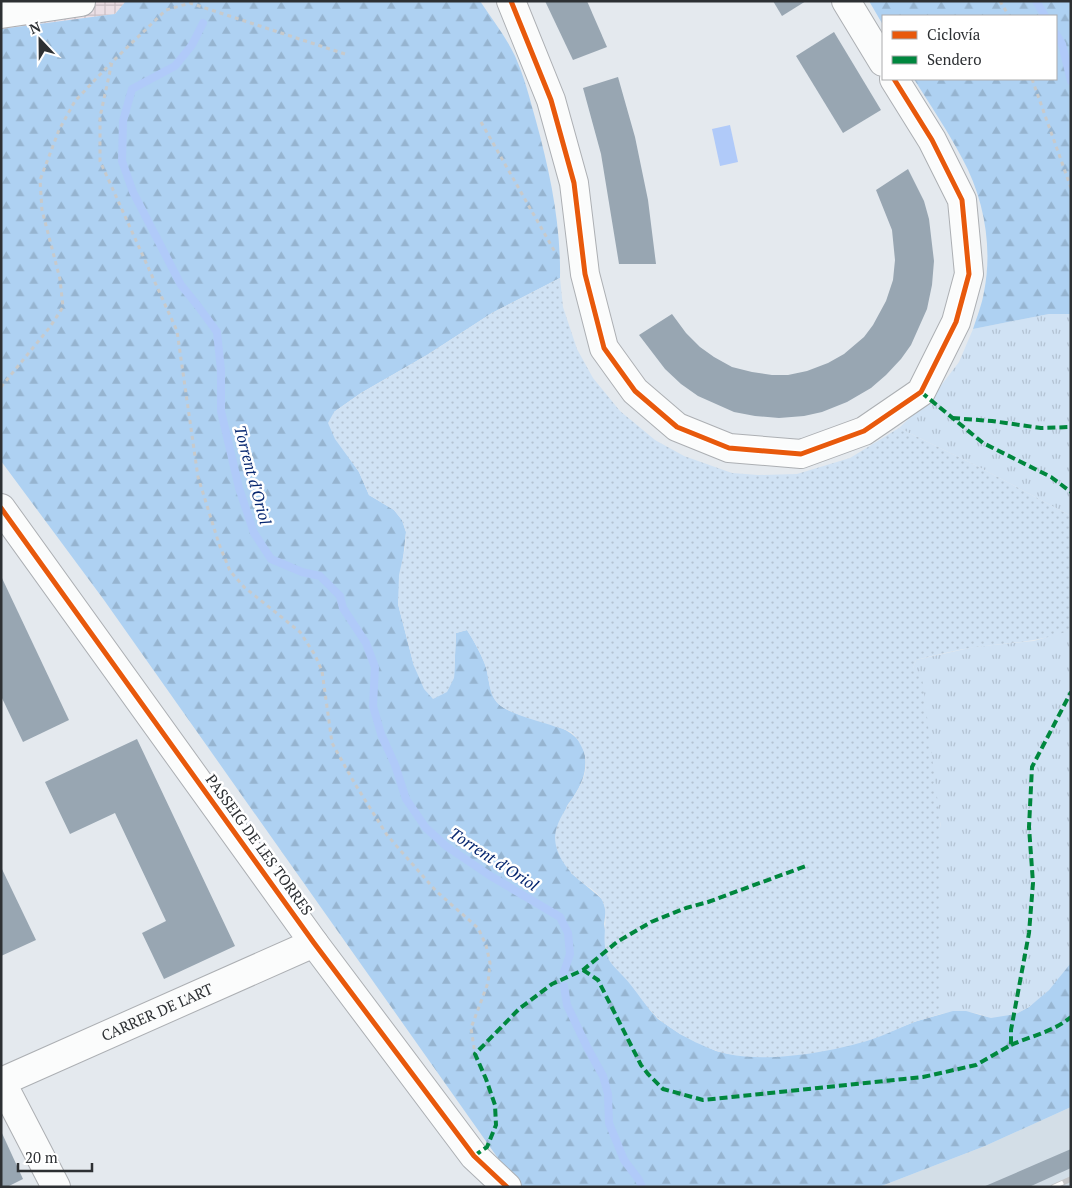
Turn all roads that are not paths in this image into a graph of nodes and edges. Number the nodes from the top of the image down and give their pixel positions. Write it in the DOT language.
graph roads {
  1 [pos="511,1"];
  2 [pos="846,1"];
  3 [pos="81,2"];
  4 [pos="1,14"];
  5 [pos="882,60"];
  6 [pos="895,80"];
  7 [pos="1,508"];
  8 [pos="314,943"];
  9 [pos="1,1082"];
  10 [pos="474,1156"];
  11 [pos="56,1187"];
  12 [pos="489,1187"];
  13 [pos="507,1187"];
  1 -- 6 [label="street"];
  2 -- 5 [label="street"];
  3 -- 4 [label="street"];
  7 -- 8 [label="street, PASSEIG DE LES TORRES"];
  8 -- 9 [label="street, CARRER DE L'ART"];
  8 -- 10 [label="street, PASSEIG DE LES TORRES"];
  9 -- 11 [label="street"];
  10 -- 12 [label="street, PASSEIG DE LES TORRES"];
  10 -- 13 [label="street, PASSEIG DE LES TORRES"];
}
